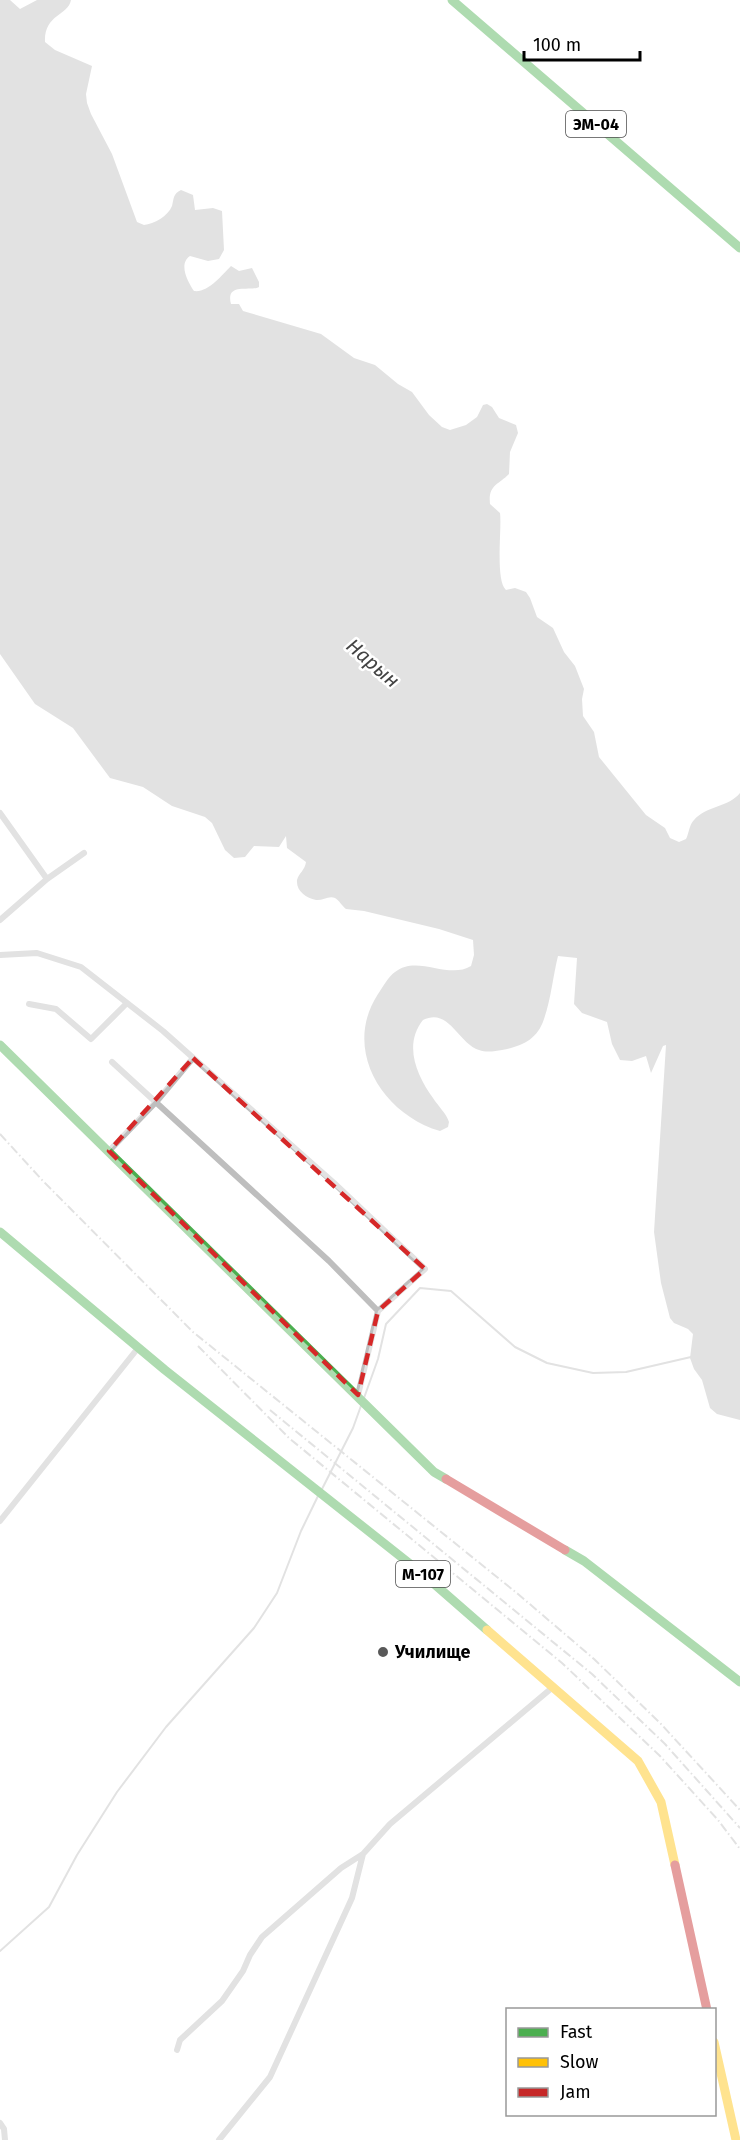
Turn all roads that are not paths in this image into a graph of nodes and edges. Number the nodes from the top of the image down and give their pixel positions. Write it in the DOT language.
graph roads {
  1 [pos="452,0"];
  2 [pos="740,248"];
  3 [pos="0,813"];
  4 [pos="84,853"];
  5 [pos="47,879"];
  6 [pos="0,920"];
  7 [pos="0,956"];
  8 [pos="127,1003"];
  9 [pos="29,1004"];
  10 [pos="0,1045"];
  11 [pos="193,1058"];
  12 [pos="112,1062"];
  13 [pos="157,1101"];
  14 [pos="109,1151"];
  15 [pos="0,1232"];
  16 [pos="378,1311"];
  17 [pos="138,1348"];
  18 [pos="358,1395"];
  19 [pos="0,1521"];
  20 [pos="740,1682"];
  21 [pos="553,1687"];
  22 [pos="363,1854"];
  23 [pos="707,2008"];
  24 [pos="177,2050"];
  25 [pos="716,2051"];
  26 [pos="0,2123"];
  27 [pos="5,2140"];
  28 [pos="219,2140"];
  29 [pos="736,2140"];
  1 -- 2 [label="main road, ЭМ-04"];
  3 -- 5 [label="street"];
  4 -- 5 [label="street"];
  5 -- 6 [label="street"];
  7 -- 8 [label="street"];
  8 -- 9 [label="street"];
  8 -- 11 [label="street"];
  10 -- 14 [label="main road"];
  11 -- 13 [label="street"];
  11 -- 16 [label="street"];
  12 -- 13 [label="street"];
  13 -- 14 [label="street"];
  13 -- 16 [label="street"];
  14 -- 18 [label="main road"];
  15 -- 17 [label="main road, М-107"];
  16 -- 18 [label="street"];
  17 -- 19 [label="street"];
  17 -- 21 [label="main road, М-107"];
  18 -- 20 [label="main road"];
  21 -- 22 [label="street"];
  21 -- 23 [label="main road, М-107"];
  22 -- 24 [label="street"];
  22 -- 28 [label="street"];
  25 -- 29 [label="main road"];
  26 -- 27 [label="street"];
}
